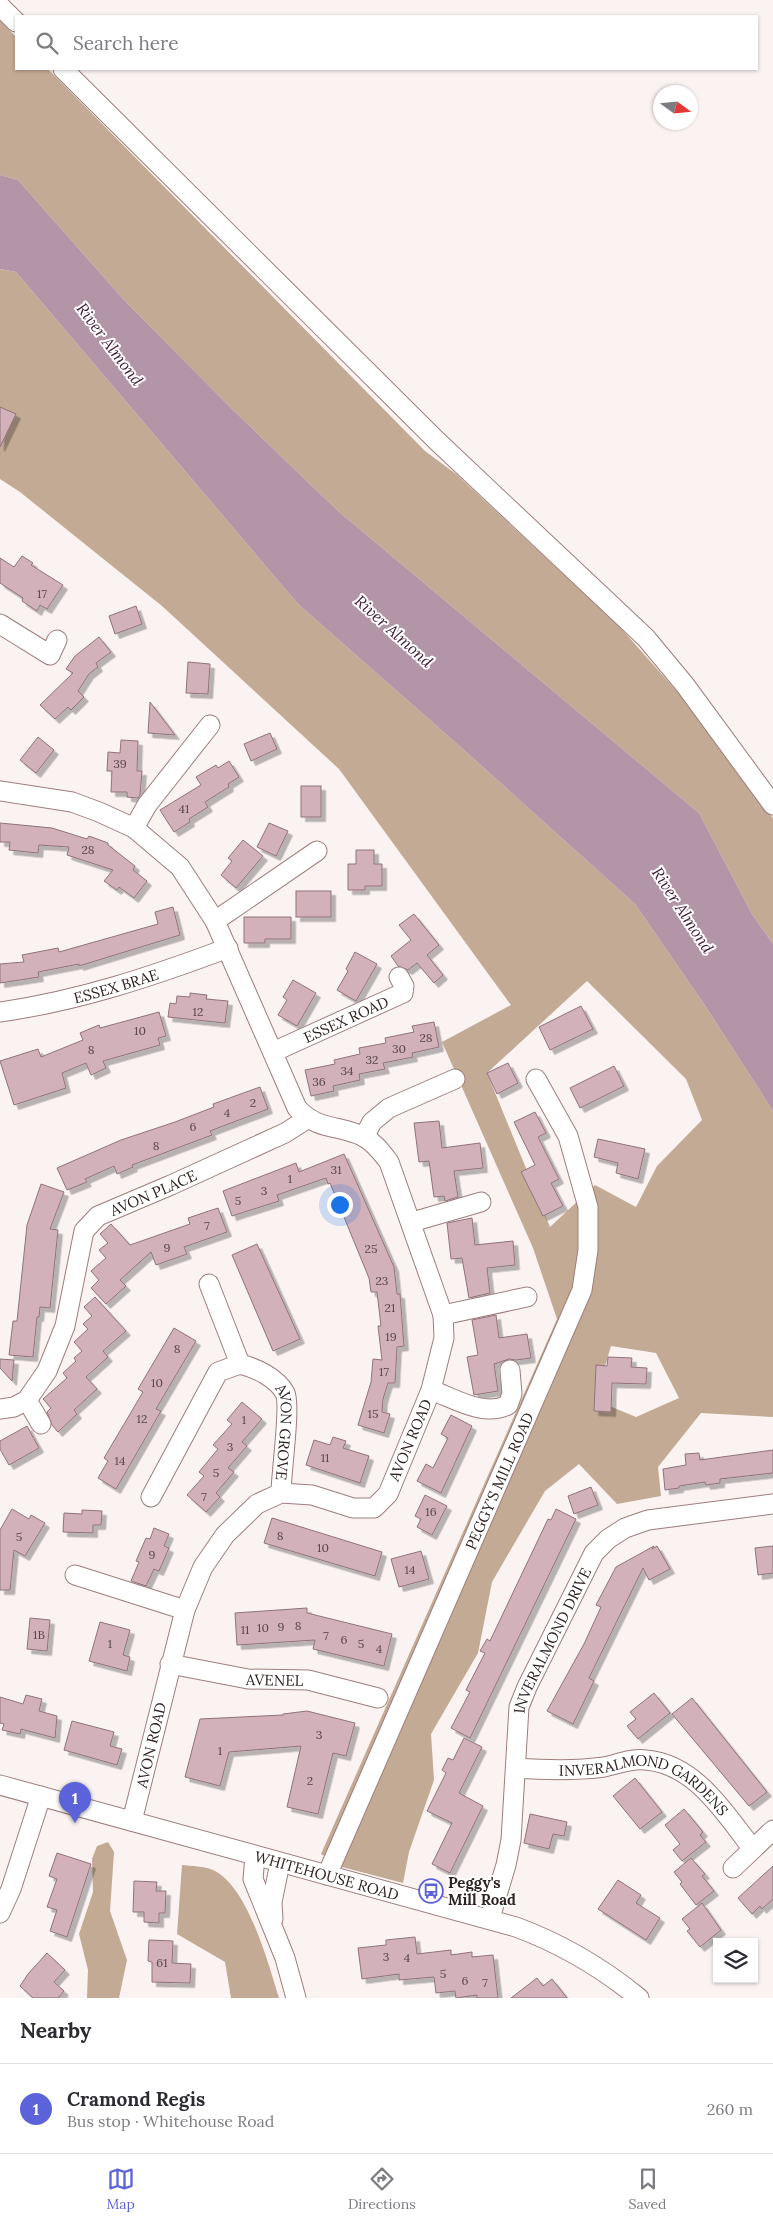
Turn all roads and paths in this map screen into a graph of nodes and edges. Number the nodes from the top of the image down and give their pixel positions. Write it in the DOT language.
graph roads {
  1 [pos="0,6"];
  2 [pos="15,21"];
  3 [pos="64,70"];
  4 [pos="0,624"];
  5 [pos="51,655"];
  6 [pos="210,725"];
  7 [pos="0,791"];
  8 [pos="773,805"];
  9 [pos="134,828"];
  10 [pos="317,851"];
  11 [pos="215,922"];
  12 [pos="228,948"];
  13 [pos="399,977"];
  14 [pos="0,1012"];
  15 [pos="273,1052"];
  16 [pos="455,1079"];
  17 [pos="536,1079"];
  18 [pos="307,1119"];
  19 [pos="364,1137"];
  20 [pos="481,1202"];
  21 [pos="412,1222"];
  22 [pos="210,1290"];
  23 [pos="527,1297"];
  24 [pos="443,1314"];
  25 [pos="240,1364"];
  26 [pos="510,1370"];
  27 [pos="432,1390"];
  28 [pos="27,1400"];
  29 [pos="0,1409"];
  30 [pos="41,1424"];
  31 [pos="159,1490"];
  32 [pos="281,1493"];
  33 [pos="773,1504"];
  34 [pos="75,1575"];
  35 [pos="185,1610"];
  36 [pos="170,1664"];
  37 [pos="378,1698"];
  38 [pos="516,1768"];
  39 [pos="0,1785"];
  40 [pos="41,1796"];
  41 [pos="132,1822"];
  42 [pos="773,1830"];
  43 [pos="752,1848"];
  44 [pos="255,1856"];
  45 [pos="280,1863"];
  46 [pos="733,1868"];
  47 [pos="327,1875"];
  48 [pos="6,1914"];
  49 [pos="490,1918"];
  50 [pos="275,1933"];
  51 [pos="296,1998"];
  52 [pos="639,1998"];
  1 -- 2 [label="street"];
  3 -- 8 [label="street"];
  4 -- 5 [label="street"];
  6 -- 9 [label="street"];
  7 -- 9 [label="street"];
  9 -- 11 [label="street"];
  10 -- 11 [label="street"];
  11 -- 12 [label="street"];
  12 -- 14 [label="street, ESSEX BRAE"];
  12 -- 15 [label="street"];
  13 -- 15 [label="street, ESSEX ROAD"];
  15 -- 18 [label="street"];
  16 -- 19 [label="street"];
  17 -- 47 [label="street, PEGGY'S MILL ROAD"];
  18 -- 19 [label="street, AVON ROAD"];
  18 -- 28 [label="street, AVON PLACE"];
  19 -- 21 [label="street, AVON ROAD"];
  20 -- 21 [label="street"];
  21 -- 24 [label="street, AVON ROAD"];
  22 -- 25 [label="street"];
  23 -- 24 [label="street"];
  24 -- 27 [label="street, AVON ROAD"];
  25 -- 31 [label="street"];
  25 -- 32 [label="street, AVON GROVE"];
  26 -- 27 [label="street"];
  27 -- 32 [label="street, AVON ROAD"];
  28 -- 29 [label="street"];
  28 -- 30 [label="street"];
  32 -- 35 [label="street, AVON ROAD"];
  33 -- 38 [label="street, INVERALMOND DRIVE"];
  34 -- 35 [label="street"];
  35 -- 36 [label="street, AVON ROAD"];
  36 -- 37 [label="street, AVENEL"];
  36 -- 41 [label="street, AVON ROAD"];
  38 -- 43 [label="street, INVERALMOND GARDENS"];
  38 -- 49 [label="street, INVERALMOND DRIVE"];
  39 -- 40 [label="street, WHITEHOUSE ROAD"];
  40 -- 41 [label="street, WHITEHOUSE ROAD"];
  40 -- 48 [label="street"];
  41 -- 44 [label="street, WHITEHOUSE ROAD"];
  42 -- 43 [label="street"];
  43 -- 46 [label="street"];
  44 -- 45 [label="street, WHITEHOUSE ROAD"];
  44 -- 50 [label="street"];
  45 -- 47 [label="street, WHITEHOUSE ROAD"];
  45 -- 50 [label="street"];
  47 -- 49 [label="street, WHITEHOUSE ROAD"];
  49 -- 52 [label="street, WHITEHOUSE ROAD"];
  50 -- 51 [label="street"];
}
